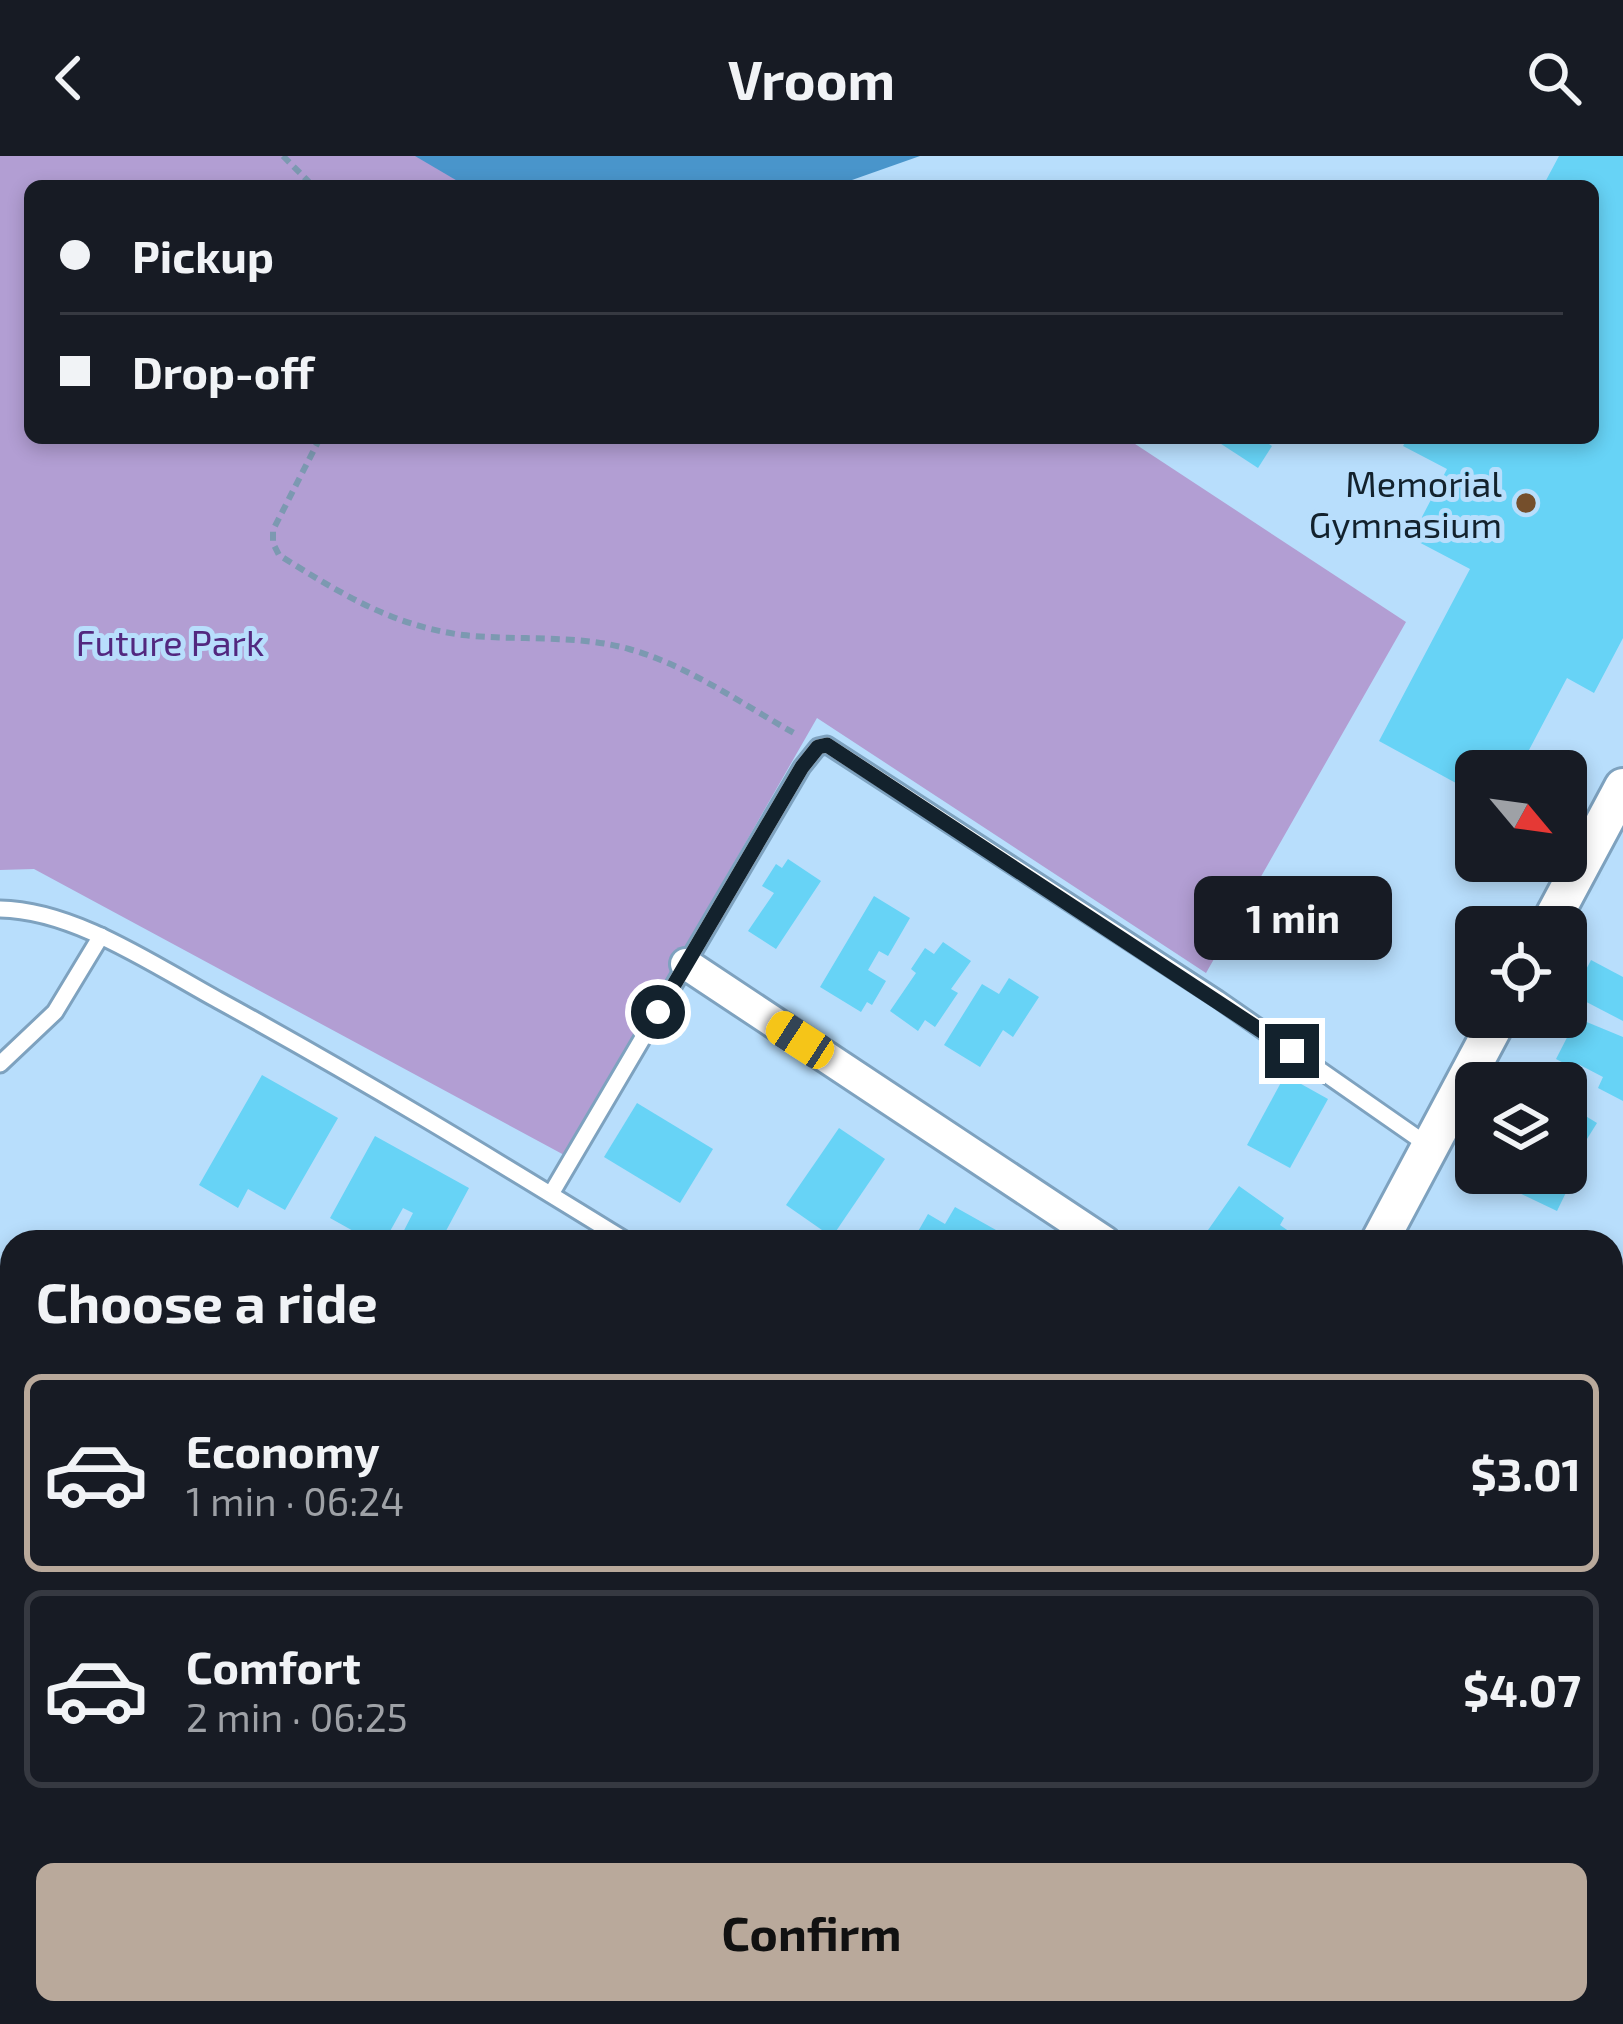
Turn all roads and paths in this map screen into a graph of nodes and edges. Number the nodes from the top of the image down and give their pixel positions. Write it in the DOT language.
graph roads {
  1 [pos="283,156"];
  2 [pos="307,180"];
  3 [pos="317,444"];
  4 [pos="818,747"];
  5 [pos="1623,787"];
  6 [pos="1559,906"];
  7 [pos="0,910"];
  8 [pos="101,936"];
  9 [pos="686,964"];
  10 [pos="1488,1038"];
  11 [pos="0,1064"];
  12 [pos="1430,1146"];
  13 [pos="551,1194"];
  14 [pos="609,1230"];
  15 [pos="1087,1230"];
  16 [pos="1385,1230"];
  1 -- 2 [label="path"];
  3 -- 4 [label="path"];
  4 -- 9 [label="lane"];
  4 -- 12 [label="lane"];
  5 -- 6 [label="street"];
  7 -- 8 [label="lane"];
  8 -- 11 [label="lane"];
  8 -- 13 [label="lane"];
  9 -- 13 [label="lane"];
  9 -- 15 [label="street"];
  10 -- 12 [label="street"];
  12 -- 16 [label="street"];
  13 -- 14 [label="lane"];
}
